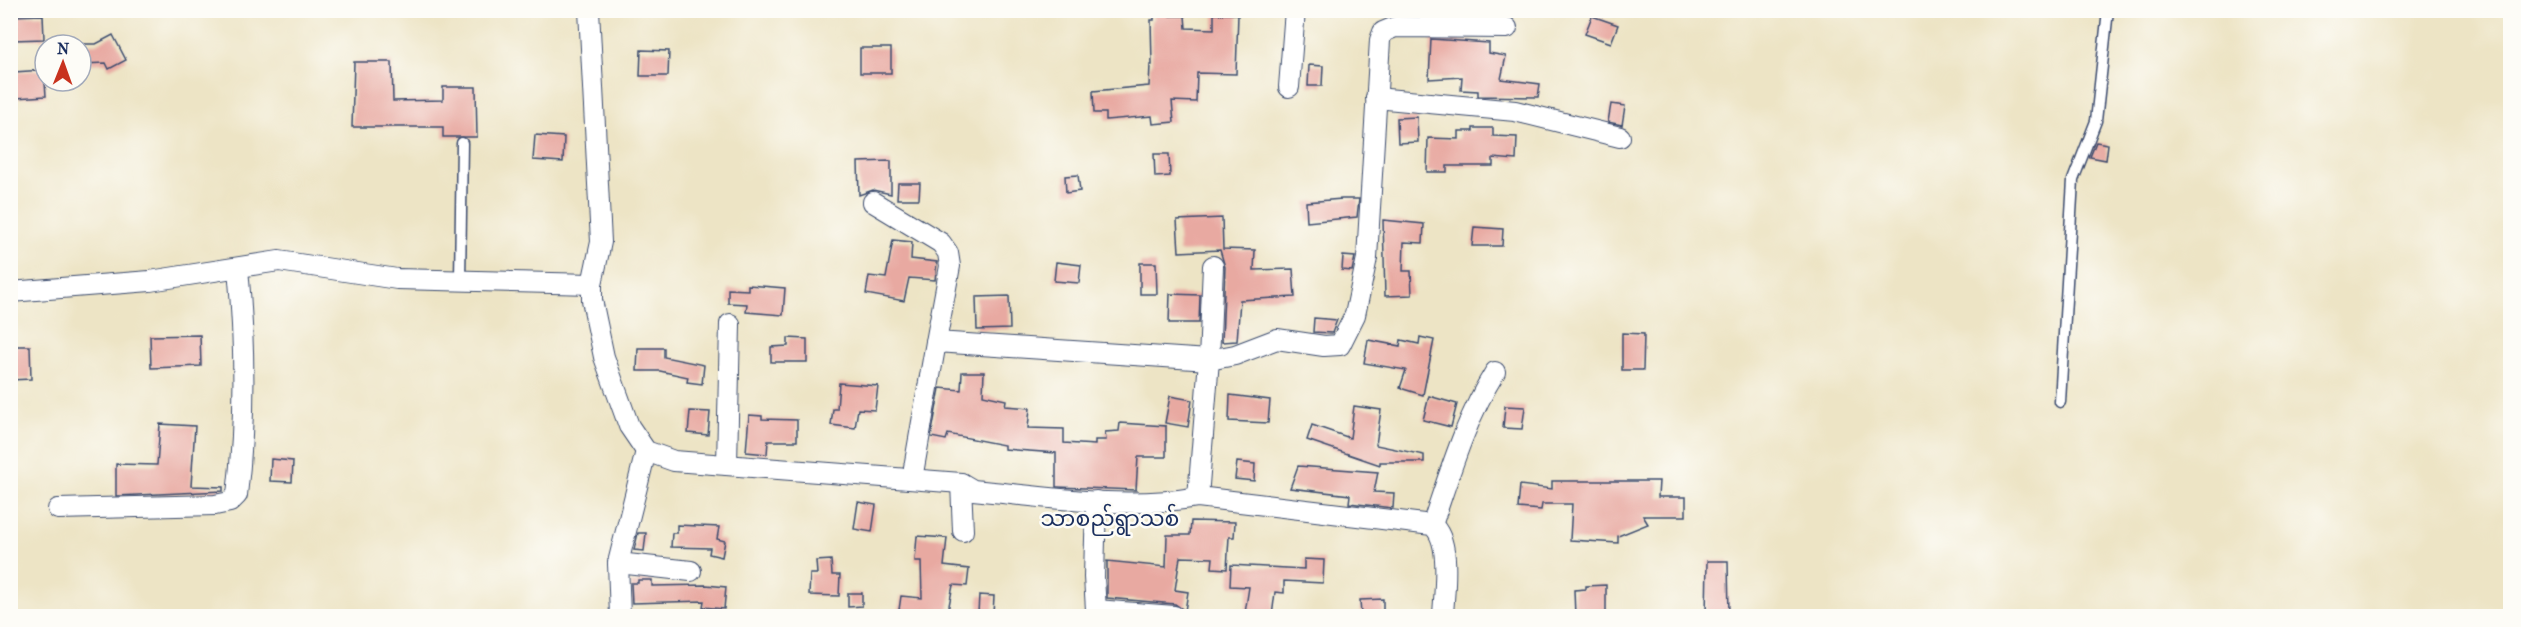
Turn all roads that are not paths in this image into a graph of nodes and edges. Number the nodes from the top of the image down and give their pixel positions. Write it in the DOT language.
graph roads {
  1 [pos="589,10"];
  2 [pos="1295,10"];
  3 [pos="2108,10"];
  4 [pos="1506,28"];
  5 [pos="1289,87"];
  6 [pos="1376,98"];
  7 [pos="1620,137"];
  8 [pos="462,143"];
  9 [pos="873,202"];
  10 [pos="1213,266"];
  11 [pos="238,268"];
  12 [pos="460,280"];
  13 [pos="592,284"];
  14 [pos="10,292"];
  15 [pos="730,324"];
  16 [pos="936,342"];
  17 [pos="1209,360"];
  18 [pos="1495,372"];
  19 [pos="2060,402"];
  20 [pos="646,451"];
  21 [pos="727,465"];
  22 [pos="912,479"];
  23 [pos="961,483"];
  24 [pos="1198,497"];
  25 [pos="1096,501"];
  26 [pos="58,509"];
  27 [pos="1432,525"];
  28 [pos="963,531"];
  29 [pos="618,563"];
  30 [pos="691,571"];
  31 [pos="1096,613"];
  32 [pos="620,616"];
  33 [pos="1173,616"];
  34 [pos="1443,616"];
  1 -- 13 [label="street"];
  2 -- 5 [label="street"];
  3 -- 19 [label="lane"];
  4 -- 6 [label="street"];
  6 -- 7 [label="street"];
  6 -- 17 [label="street"];
  8 -- 12 [label="lane"];
  9 -- 16 [label="street"];
  10 -- 17 [label="street"];
  11 -- 12 [label="street"];
  11 -- 14 [label="street"];
  11 -- 26 [label="street"];
  12 -- 13 [label="street"];
  13 -- 20 [label="street"];
  15 -- 21 [label="street"];
  16 -- 17 [label="street"];
  16 -- 22 [label="street"];
  17 -- 24 [label="street"];
  18 -- 27 [label="street"];
  20 -- 21 [label="street"];
  20 -- 29 [label="street"];
  21 -- 22 [label="street"];
  22 -- 23 [label="street"];
  23 -- 25 [label="street"];
  23 -- 28 [label="street"];
  24 -- 25 [label="street"];
  24 -- 27 [label="street"];
  25 -- 31 [label="street"];
  27 -- 34 [label="street"];
  29 -- 30 [label="street"];
  29 -- 32 [label="street"];
  31 -- 33 [label="street"];
}
